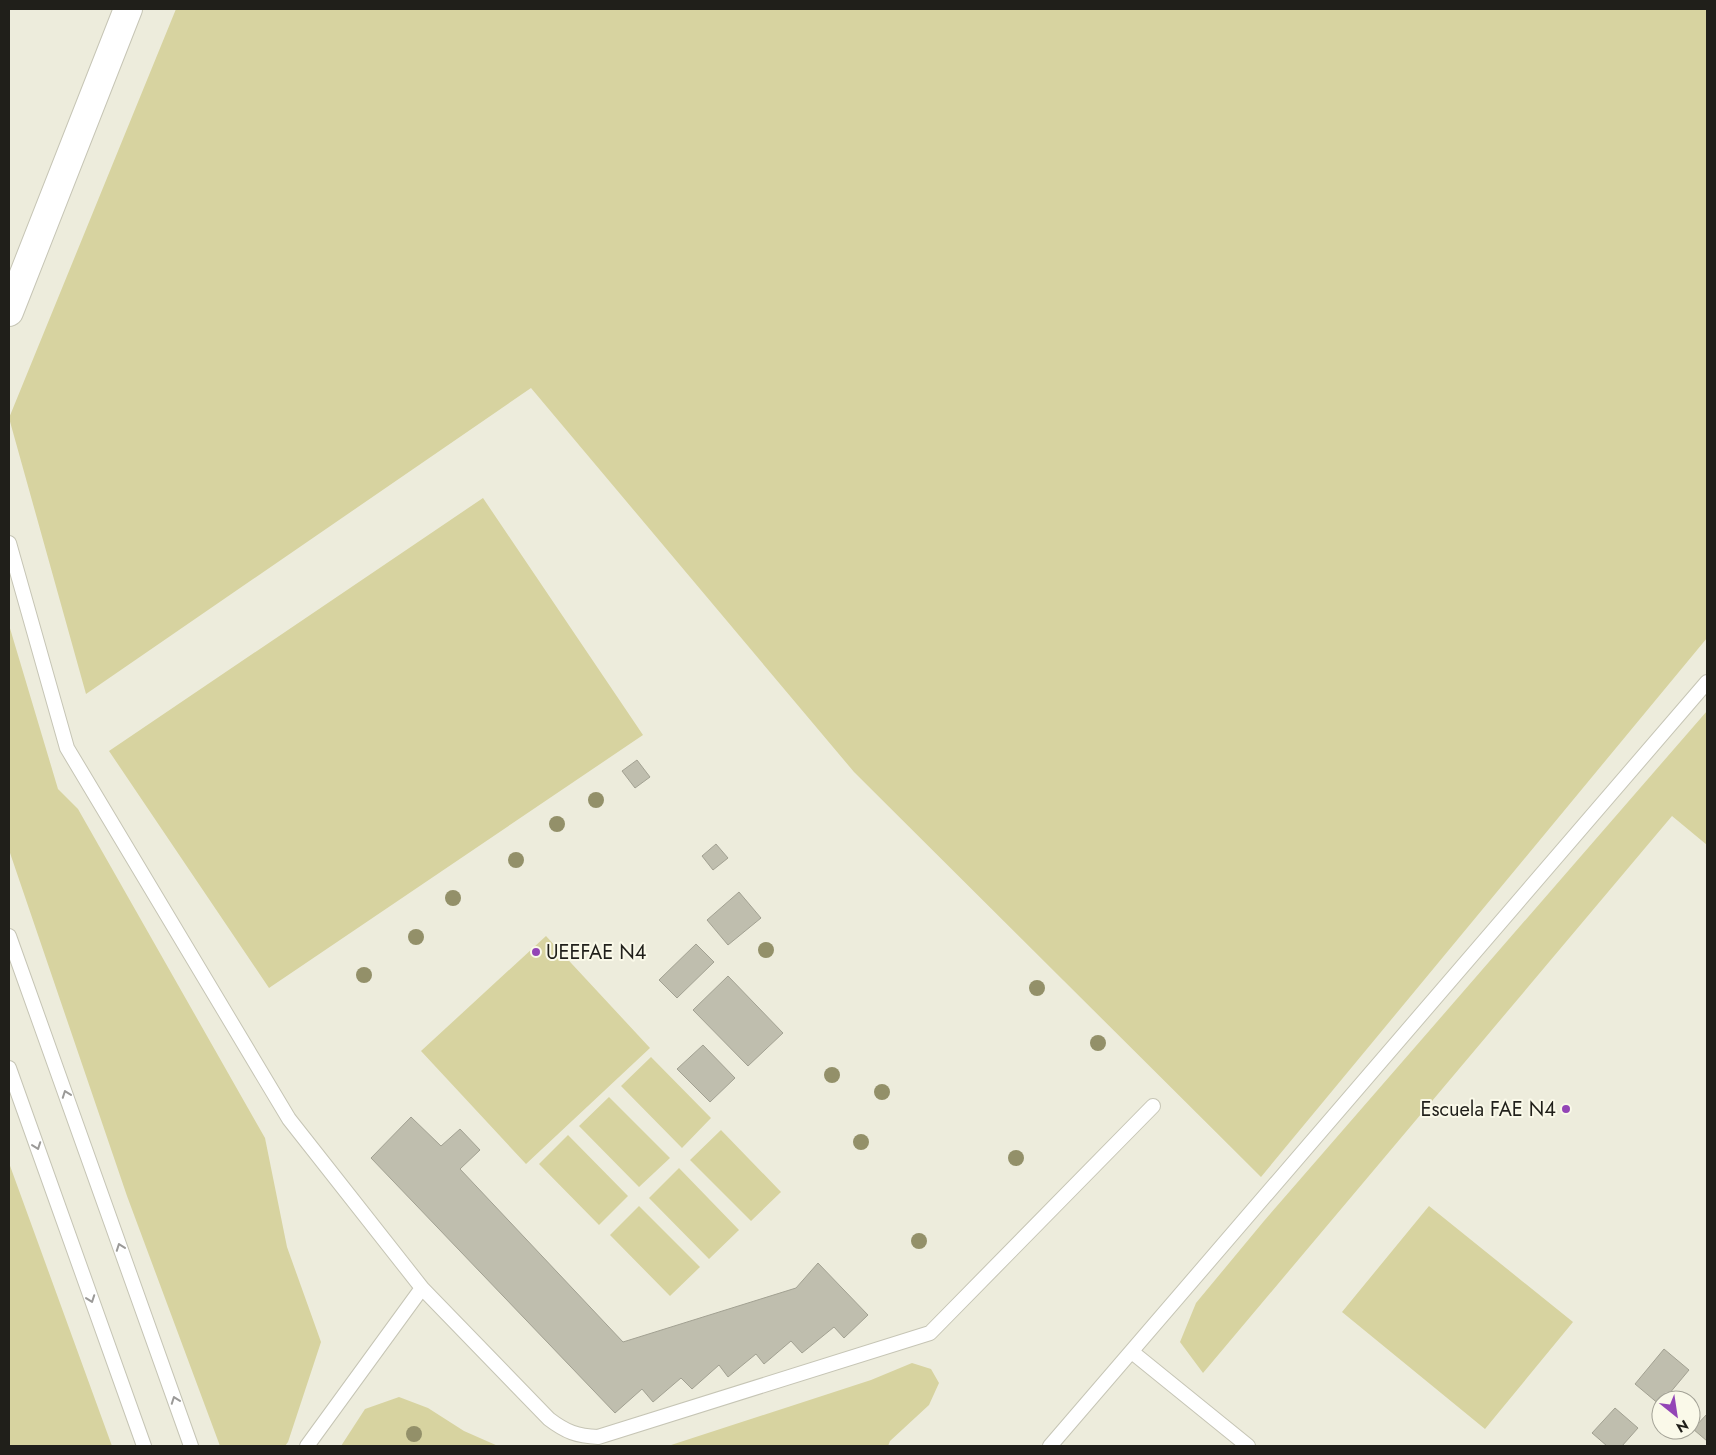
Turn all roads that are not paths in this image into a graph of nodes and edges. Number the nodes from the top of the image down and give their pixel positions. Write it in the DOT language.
graph roads {
  1 [pos="128,9"];
  2 [pos="9,312"];
  3 [pos="9,543"];
  4 [pos="1707,682"];
  5 [pos="9,936"];
  6 [pos="9,1068"];
  7 [pos="1153,1106"];
  8 [pos="422,1288"];
  9 [pos="1132,1352"];
  10 [pos="144,1446"];
  11 [pos="191,1446"];
  12 [pos="307,1446"];
  13 [pos="1050,1446"];
  14 [pos="1248,1446"];
  1 -- 2 [label="street"];
  3 -- 8 [label="lane"];
  4 -- 9 [label="lane"];
  11 -- 5 [label="lane, one-way"];
  6 -- 10 [label="lane, one-way"];
  7 -- 8 [label="lane"];
  8 -- 12 [label="lane"];
  9 -- 13 [label="lane"];
  9 -- 14 [label="lane"];
}
